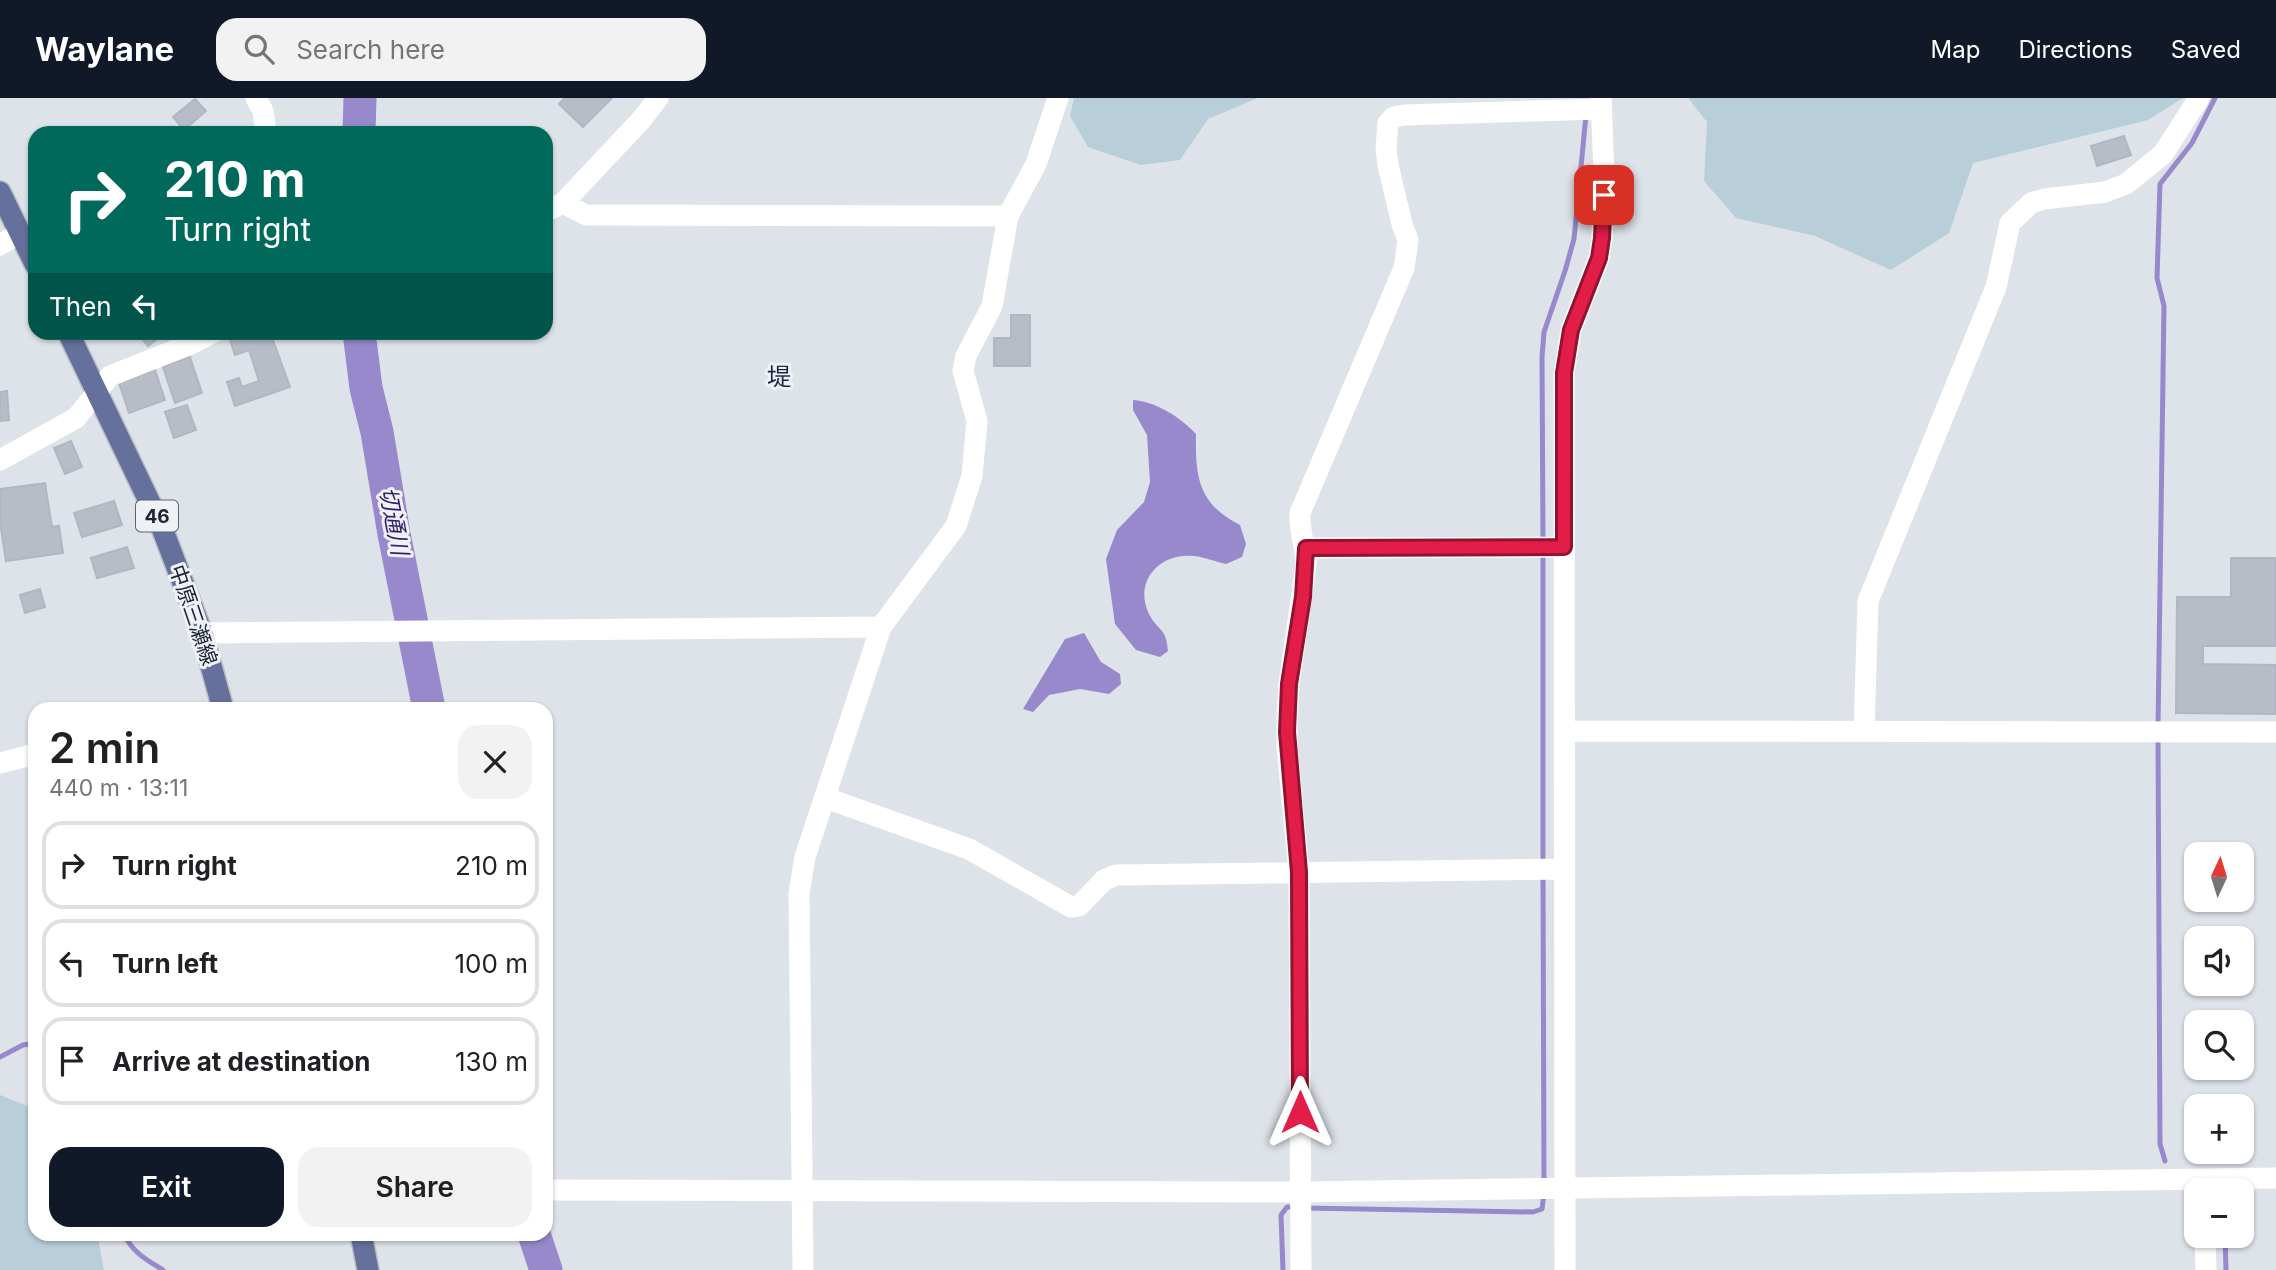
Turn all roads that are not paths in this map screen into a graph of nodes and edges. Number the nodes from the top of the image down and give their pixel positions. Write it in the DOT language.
graph roads {
  1 [pos="256,98"];
  2 [pos="658,98"];
  3 [pos="1058,98"];
  4 [pos="2199,98"];
  5 [pos="1601,104"];
  6 [pos="264,126"];
  7 [pos="0,192"];
  8 [pos="555,207"];
  9 [pos="1008,216"];
  10 [pos="20,233"];
  11 [pos="0,245"];
  12 [pos="28,250"];
  13 [pos="72,340"];
  14 [pos="199,340"];
  15 [pos="97,392"];
  16 [pos="0,460"];
  17 [pos="1564,547"];
  18 [pos="1306,548"];
  19 [pos="881,627"];
  20 [pos="202,633"];
  21 [pos="216,702"];
  22 [pos="1864,730"];
  23 [pos="1564,731"];
  24 [pos="2276,732"];
  25 [pos="28,756"];
  26 [pos="0,763"];
  27 [pos="825,798"];
  28 [pos="1564,869"];
  29 [pos="1299,872"];
  30 [pos="2276,1178"];
  31 [pos="2254,1180"];
  32 [pos="2184,1185"];
  33 [pos="1565,1188"];
  34 [pos="553,1190"];
  35 [pos="803,1190"];
  36 [pos="1300,1192"];
  37 [pos="362,1241"];
  38 [pos="2206,1248"];
  39 [pos="368,1270"];
  40 [pos="803,1270"];
  41 [pos="1301,1270"];
  42 [pos="1565,1270"];
  43 [pos="2206,1270"];
  1 -- 6 [label="street"];
  2 -- 8 [label="street"];
  3 -- 9 [label="street"];
  4 -- 22 [label="street"];
  5 -- 17 [label="street"];
  5 -- 18 [label="street"];
  7 -- 10 [label="main road"];
  8 -- 9 [label="street"];
  9 -- 19 [label="street"];
  10 -- 11 [label="street"];
  10 -- 12 [label="main road"];
  13 -- 15 [label="main road, 中原三瀬線 / 46"];
  14 -- 15 [label="street"];
  15 -- 16 [label="street"];
  15 -- 20 [label="main road, 中原三瀬線 / 46"];
  17 -- 18 [label="street"];
  17 -- 23 [label="street"];
  18 -- 29 [label="street"];
  19 -- 20 [label="street"];
  19 -- 27 [label="street"];
  20 -- 21 [label="main road, 中原三瀬線 / 46"];
  22 -- 23 [label="street"];
  22 -- 24 [label="street"];
  23 -- 28 [label="street"];
  25 -- 26 [label="street"];
  27 -- 29 [label="street"];
  27 -- 35 [label="street"];
  28 -- 29 [label="street"];
  28 -- 33 [label="street"];
  29 -- 36 [label="street"];
  30 -- 31 [label="street"];
  32 -- 33 [label="street"];
  33 -- 36 [label="street"];
  33 -- 42 [label="street"];
  34 -- 35 [label="street"];
  35 -- 36 [label="street"];
  35 -- 40 [label="street"];
  36 -- 41 [label="street"];
  37 -- 39 [label="main road"];
  38 -- 43 [label="street"];
}
